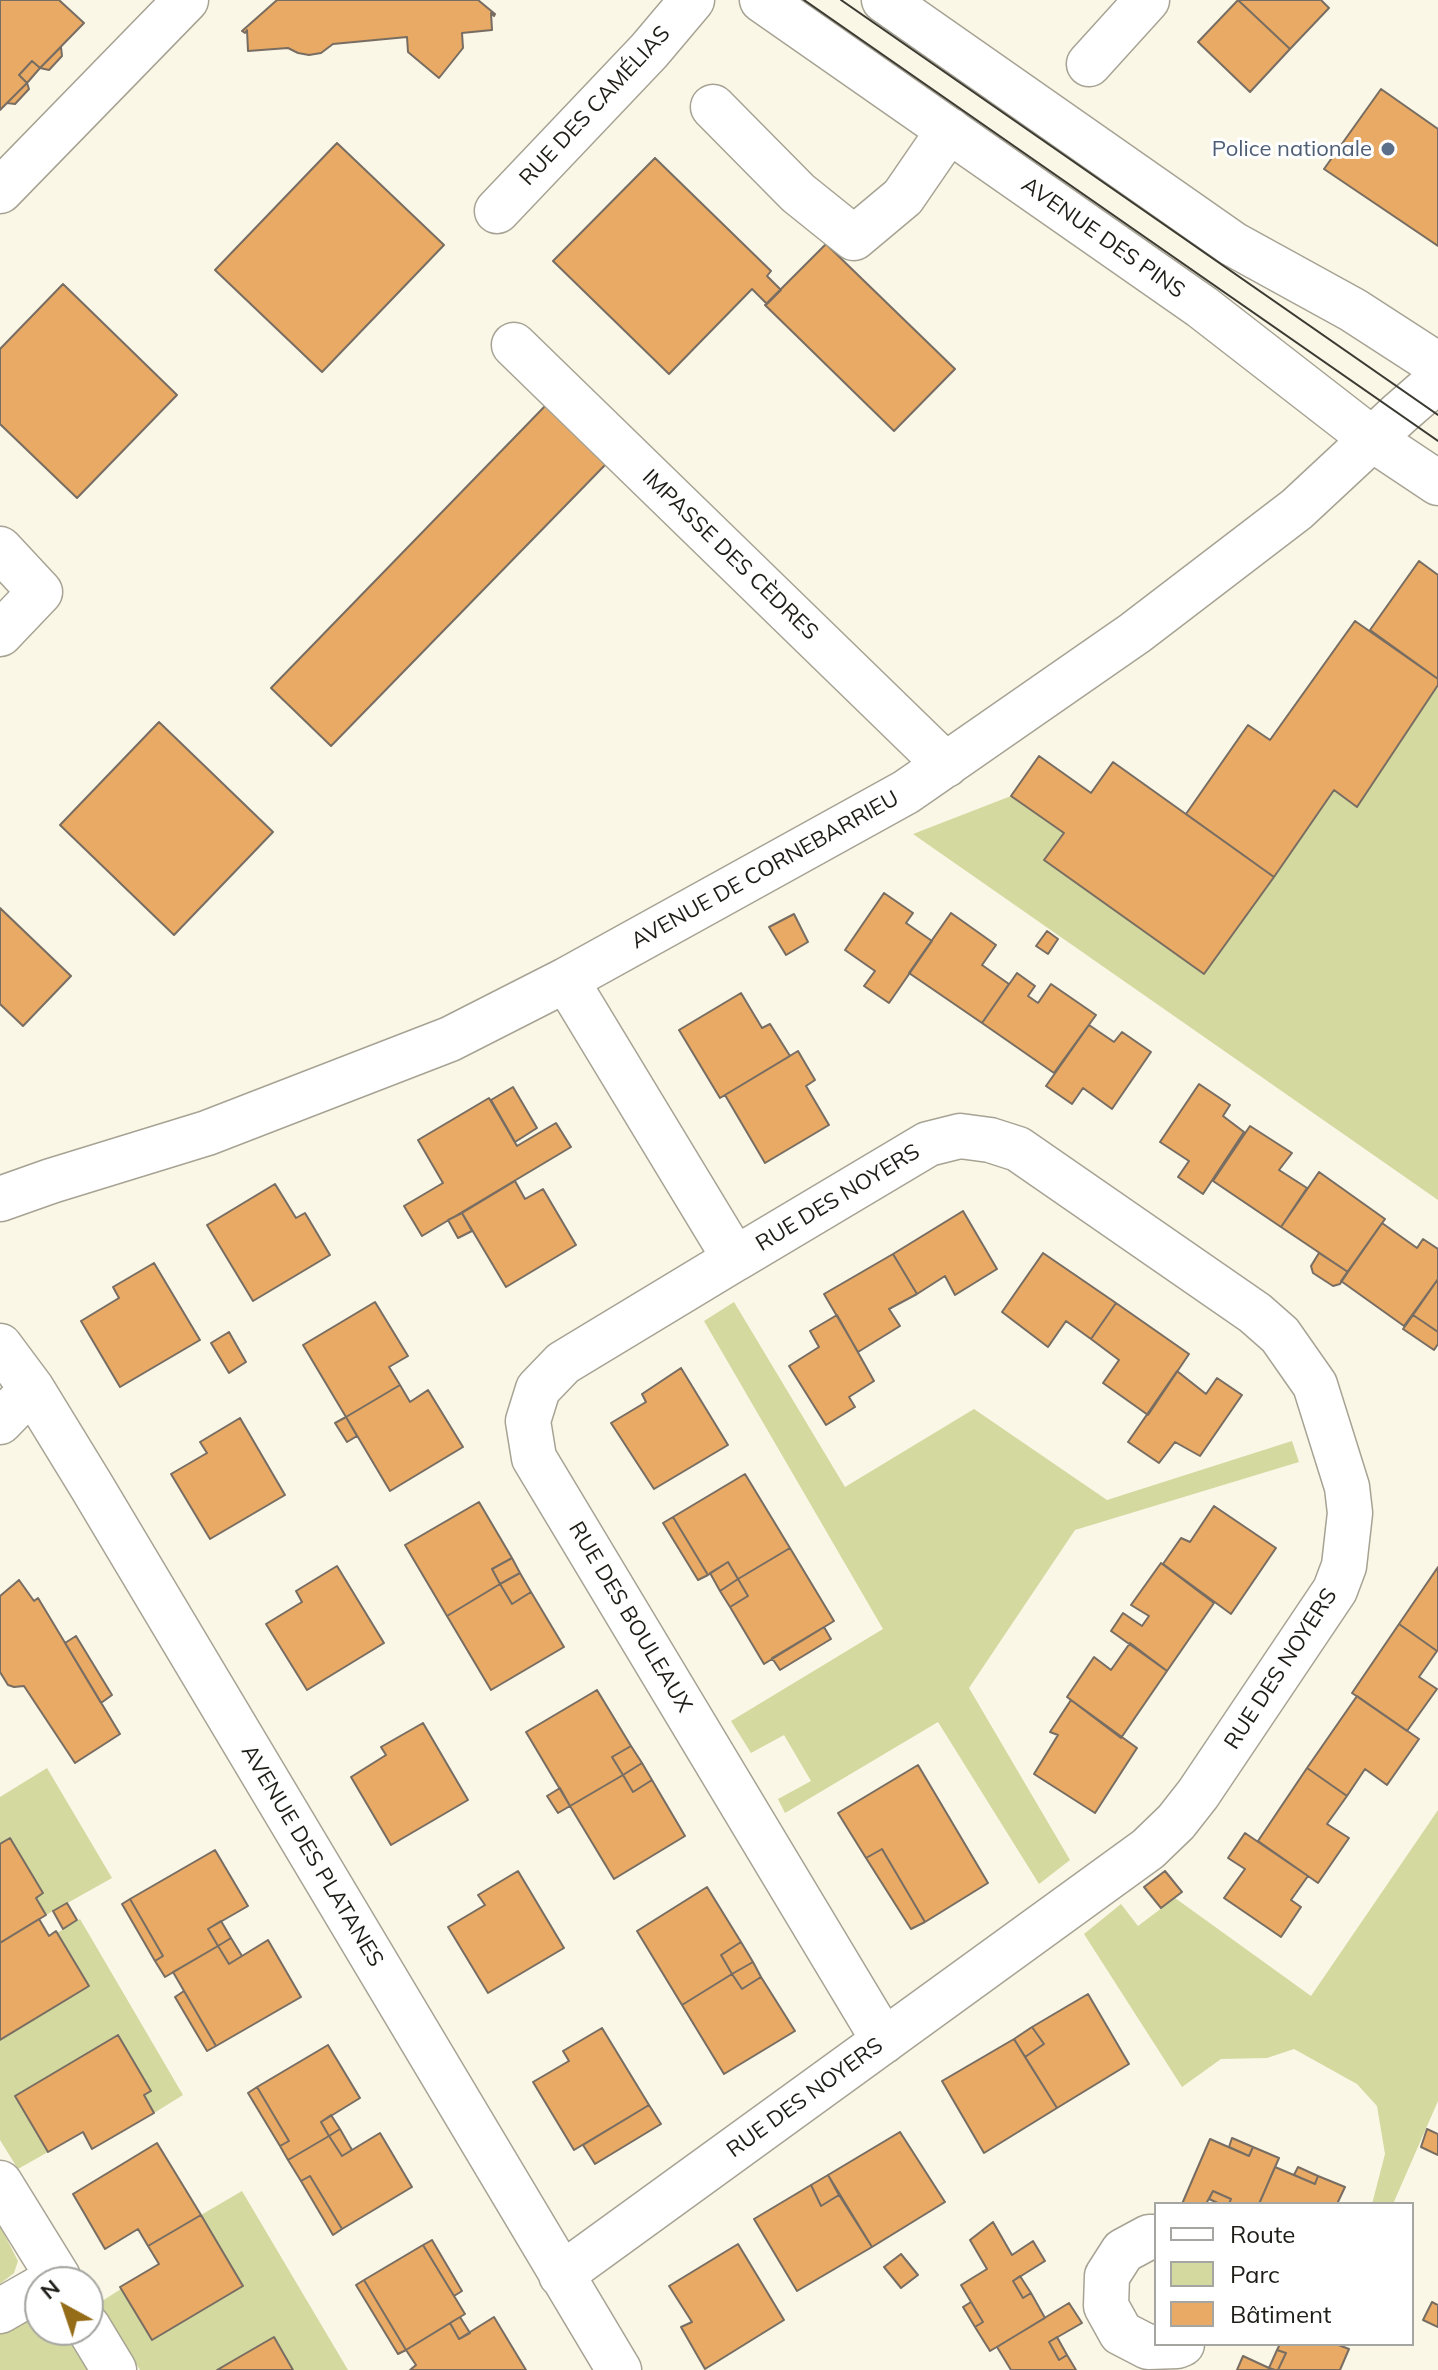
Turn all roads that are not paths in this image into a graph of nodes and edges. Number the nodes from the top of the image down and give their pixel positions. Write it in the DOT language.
graph roads {
  1 [pos="186,0"];
  2 [pos="692,0"];
  3 [pos="762,0"];
  4 [pos="884,0"];
  5 [pos="1147,0"];
  6 [pos="1089,64"];
  7 [pos="713,107"];
  8 [pos="949,130"];
  9 [pos="0,191"];
  10 [pos="497,211"];
  11 [pos="514,345"];
  12 [pos="1438,365"];
  13 [pos="1438,380"];
  14 [pos="1372,439"];
  15 [pos="1438,483"];
  16 [pos="0,549"];
  17 [pos="0,634"];
  18 [pos="946,765"];
  19 [pos="566,980"];
  20 [pos="0,1199"];
  21 [pos="735,1259"];
  22 [pos="0,1346"];
  23 [pos="32,1389"];
  24 [pos="0,1422"];
  25 [pos="884,2041"];
  26 [pos="0,2183"];
  27 [pos="1154,2237"];
  28 [pos="44,2266"];
  29 [pos="561,2275"];
  30 [pos="24,2298"];
  31 [pos="0,2311"];
  32 [pos="99,2346"];
  33 [pos="1179,2353"];
  34 [pos="114,2370"];
  35 [pos="619,2370"];
  1 -- 9 [label="street"];
  2 -- 10 [label="street, RUE DES CAMÉLIAS"];
  3 -- 8 [label="street, AVENUE DES PINS"];
  4 -- 12 [label="street"];
  5 -- 6 [label="street"];
  7 -- 8 [label="street"];
  8 -- 14 [label="street, AVENUE DES PINS"];
  11 -- 18 [label="street, IMPASSE DES CÈDRES"];
  13 -- 14 [label="street, AVENUE DE CORNEBARRIEU"];
  14 -- 15 [label="street, AVENUE DES PINS"];
  14 -- 18 [label="street, AVENUE DE CORNEBARRIEU"];
  16 -- 17 [label="street"];
  18 -- 19 [label="street, AVENUE DE CORNEBARRIEU"];
  19 -- 20 [label="street, AVENUE DE CORNEBARRIEU"];
  19 -- 21 [label="street, RUE DES NOYERS"];
  21 -- 25 [label="street, RUE DES BOULEAUX"];
  21 -- 25 [label="street, RUE DES NOYERS"];
  22 -- 23 [label="street, AVENUE DES PLATANES"];
  23 -- 24 [label="street"];
  23 -- 29 [label="street, AVENUE DES PLATANES"];
  25 -- 29 [label="street, RUE DES NOYERS"];
  26 -- 28 [label="street"];
  27 -- 33 [label="street"];
  29 -- 35 [label="street, AVENUE DES PLATANES"];
  30 -- 31 [label="street"];
  32 -- 34 [label="street"];
}
